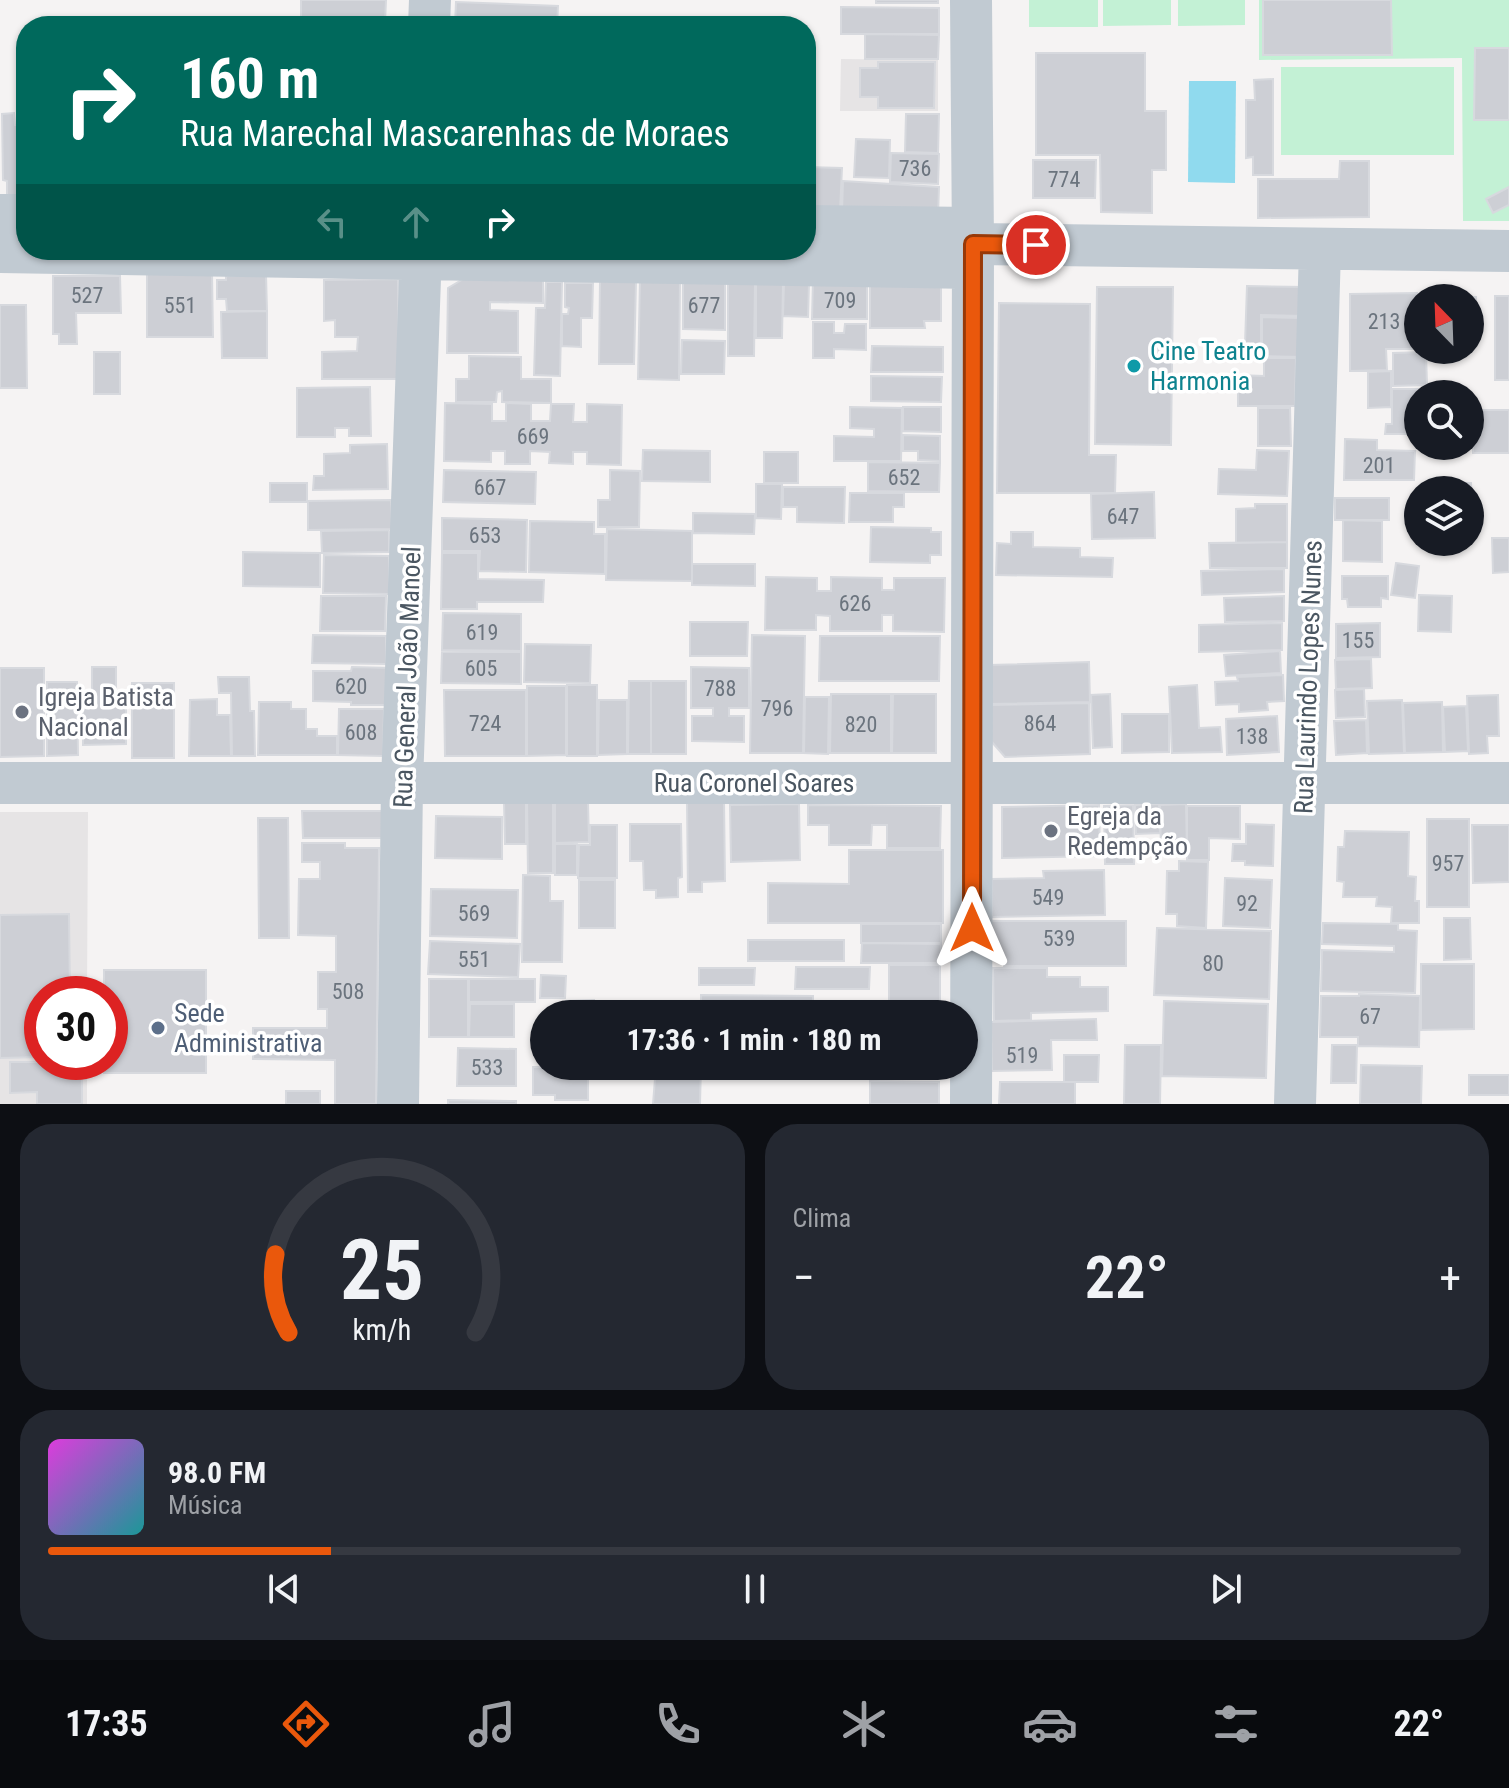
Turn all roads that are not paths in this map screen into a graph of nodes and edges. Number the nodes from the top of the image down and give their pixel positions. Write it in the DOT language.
graph roads {
  1 [pos="971,0"];
  2 [pos="816,227"];
  3 [pos="973,247"];
  4 [pos="816,249"];
  5 [pos="1320,249"];
  6 [pos="1509,251"];
  7 [pos="421,260"];
  8 [pos="0,783"];
  9 [pos="402,783"];
  10 [pos="972,783"];
  11 [pos="1305,783"];
  12 [pos="1509,783"];
  13 [pos="398,1104"];
  14 [pos="971,1104"];
  15 [pos="1295,1104"];
  1 -- 3 [label="street"];
  2 -- 3 [label="street"];
  3 -- 4 [label="street"];
  3 -- 5 [label="street"];
  3 -- 10 [label="street"];
  5 -- 6 [label="street"];
  5 -- 11 [label="street, Rua Laurindo Lopes Nunes"];
  7 -- 9 [label="street, Rua General João Manoel"];
  8 -- 9 [label="street, Rua Coronel Soares"];
  9 -- 10 [label="street, Rua Coronel Soares"];
  9 -- 13 [label="street, Rua General João Manoel"];
  10 -- 11 [label="street, Rua Coronel Soares"];
  10 -- 14 [label="street"];
  11 -- 12 [label="street, Rua Coronel Soares"];
  11 -- 15 [label="street, Rua Laurindo Lopes Nunes"];
}
